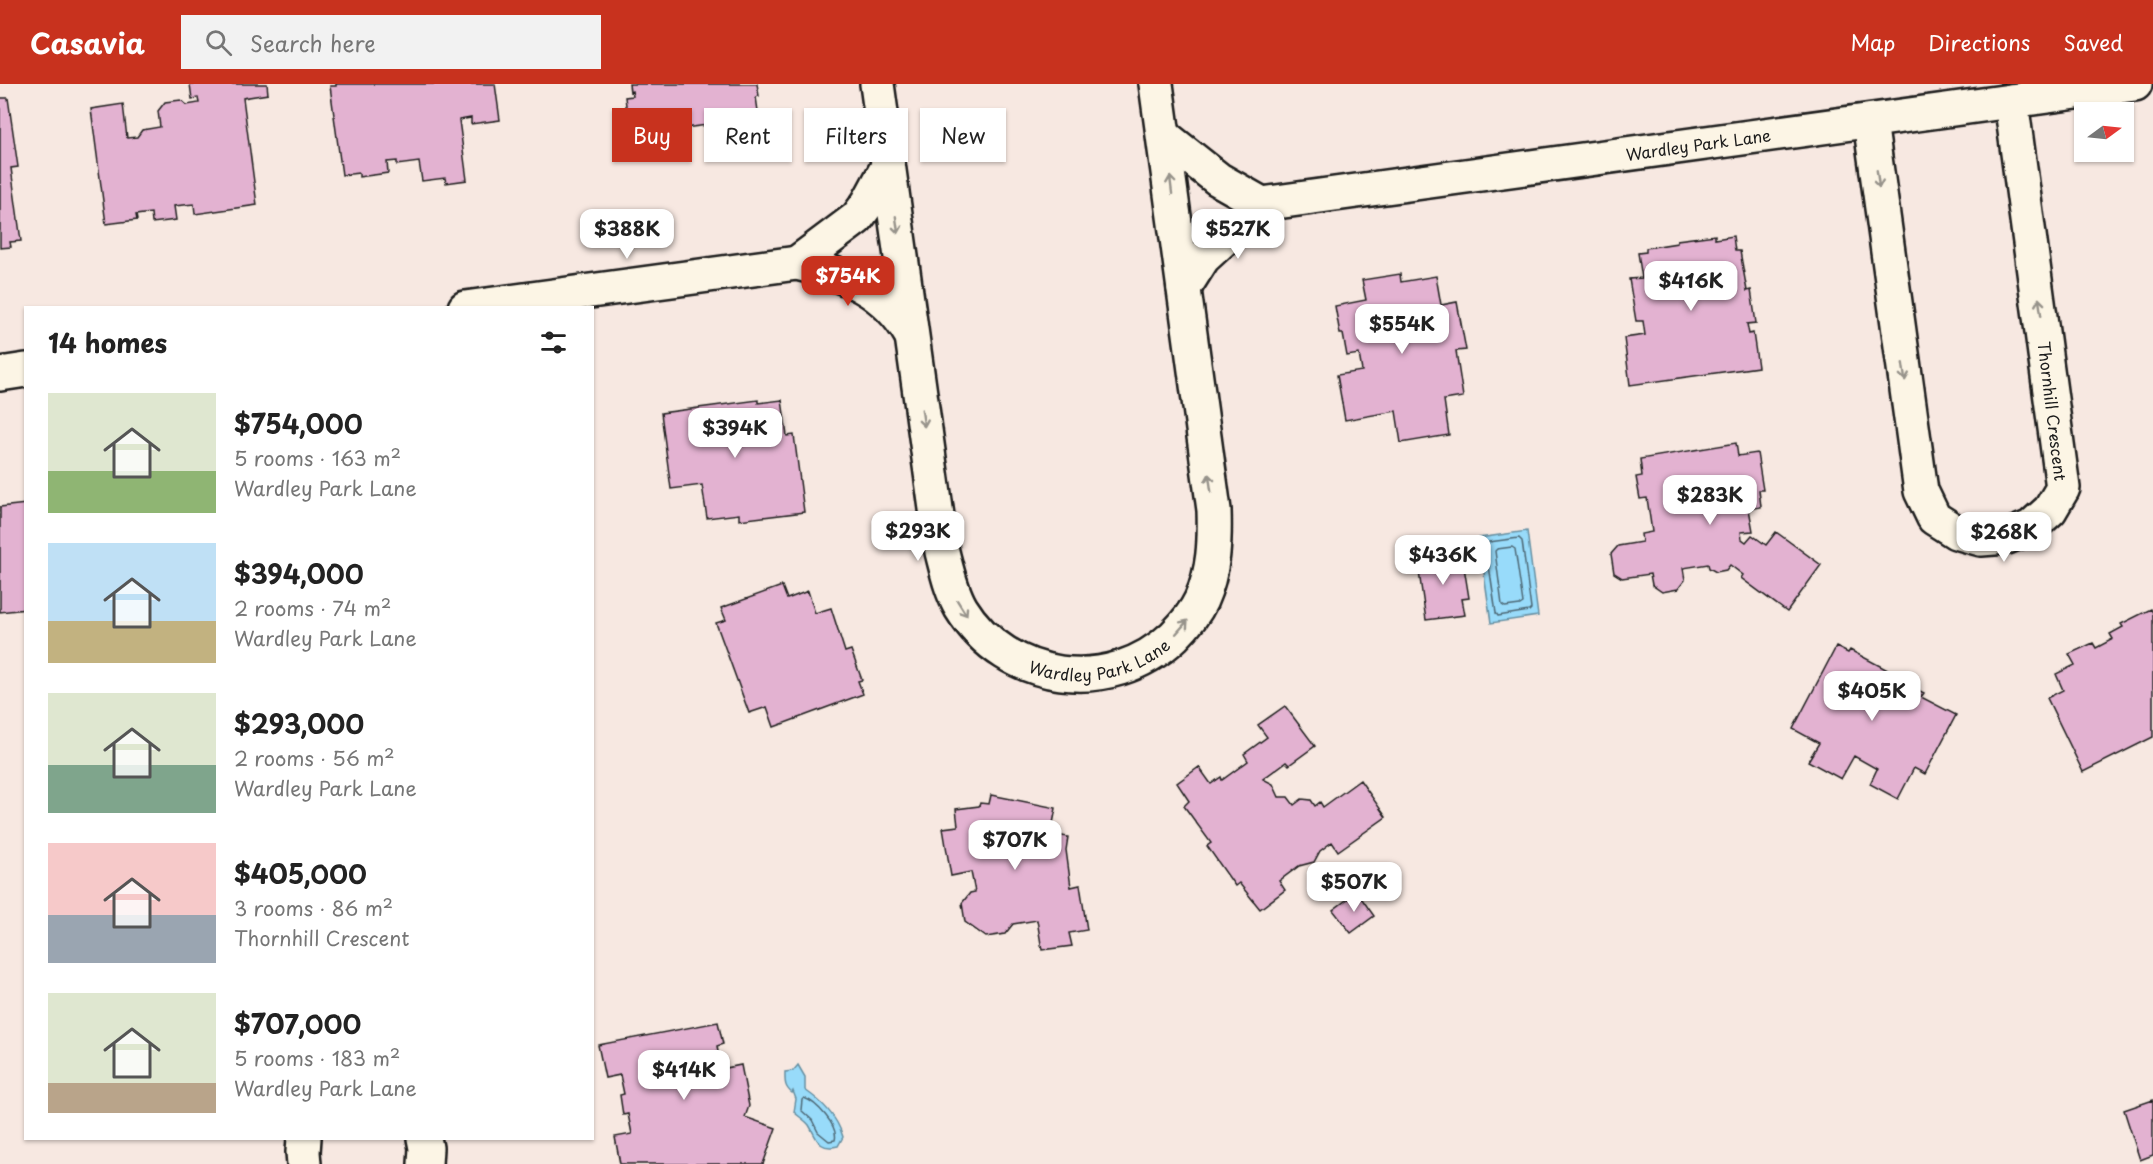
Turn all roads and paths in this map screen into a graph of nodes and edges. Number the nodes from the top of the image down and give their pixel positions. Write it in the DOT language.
graph roads {
  1 [pos="877,84"];
  2 [pos="1156,84"];
  3 [pos="2135,84"];
  4 [pos="2011,101"];
  5 [pos="1870,121"];
  6 [pos="1165,137"];
  7 [pos="888,165"];
  8 [pos="1262,204"];
  9 [pos="797,263"];
  10 [pos="1184,288"];
  11 [pos="480,306"];
  12 [pos="912,336"];
  13 [pos="24,370"];
  14 [pos="0,374"];
  15 [pos="424,1140"];
  16 [pos="424,1164"];
  1 -- 7 [label="street, Wardley Park Lane"];
  2 -- 6 [label="street, Wardley Park Lane"];
  3 -- 4 [label="street, Wardley Park Lane"];
  4 -- 5 [label="street, Wardley Park Lane"];
  5 -- 4 [label="street, Thornhill Crescent, one-way"];
  5 -- 8 [label="street, Wardley Park Lane"];
  6 -- 8 [label="street"];
  10 -- 6 [label="street, Wardley Park Lane, one-way"];
  7 -- 9 [label="street, Wardley Park Lane"];
  7 -- 12 [label="street, Wardley Park Lane, one-way"];
  8 -- 10 [label="street"];
  9 -- 11 [label="street, Wardley Park Lane"];
  9 -- 12 [label="street, Wardley Park Lane"];
  12 -- 10 [label="street, Wardley Park Lane, one-way"];
  13 -- 14 [label="street"];
  15 -- 16 [label="street"];
}
